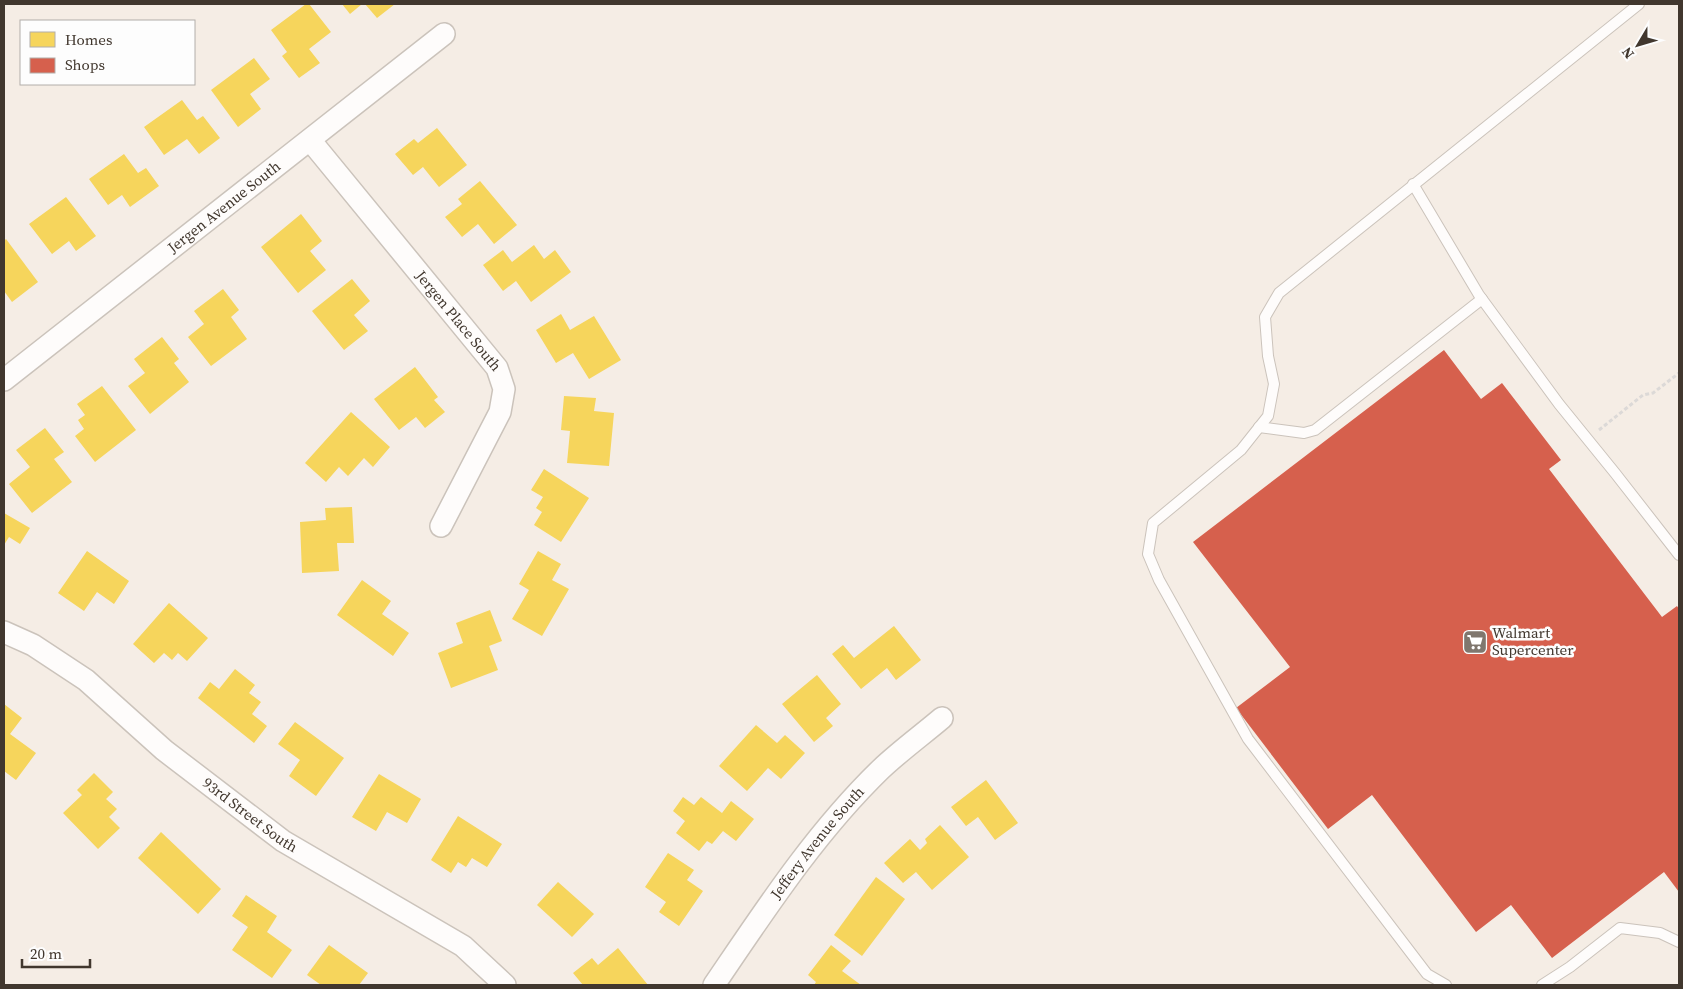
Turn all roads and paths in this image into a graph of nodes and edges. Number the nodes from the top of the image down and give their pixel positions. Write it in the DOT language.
graph roads {
  1 [pos="1639,4"];
  2 [pos="444,34"];
  3 [pos="310,140"];
  4 [pos="1413,184"];
  5 [pos="1482,299"];
  6 [pos="1679,373"];
  7 [pos="4,380"];
  8 [pos="1259,428"];
  9 [pos="1587,439"];
  10 [pos="441,526"];
  11 [pos="1679,555"];
  12 [pos="4,632"];
  13 [pos="942,718"];
  14 [pos="1679,942"];
  15 [pos="505,985"];
  16 [pos="714,985"];
  17 [pos="1446,985"];
  18 [pos="1542,985"];
  1 -- 4 [label="lane"];
  2 -- 3 [label="street, Jergen Avenue South"];
  3 -- 7 [label="street, Jergen Avenue South"];
  3 -- 10 [label="street, Jergen Place South"];
  4 -- 5 [label="lane"];
  4 -- 8 [label="lane"];
  5 -- 8 [label="lane"];
  5 -- 9 [label="lane"];
  6 -- 9 [label="path"];
  8 -- 17 [label="lane"];
  9 -- 11 [label="lane"];
  12 -- 15 [label="street, 93rd Street South"];
  13 -- 16 [label="street, Jeffery Avenue South"];
  14 -- 18 [label="lane"];
}
